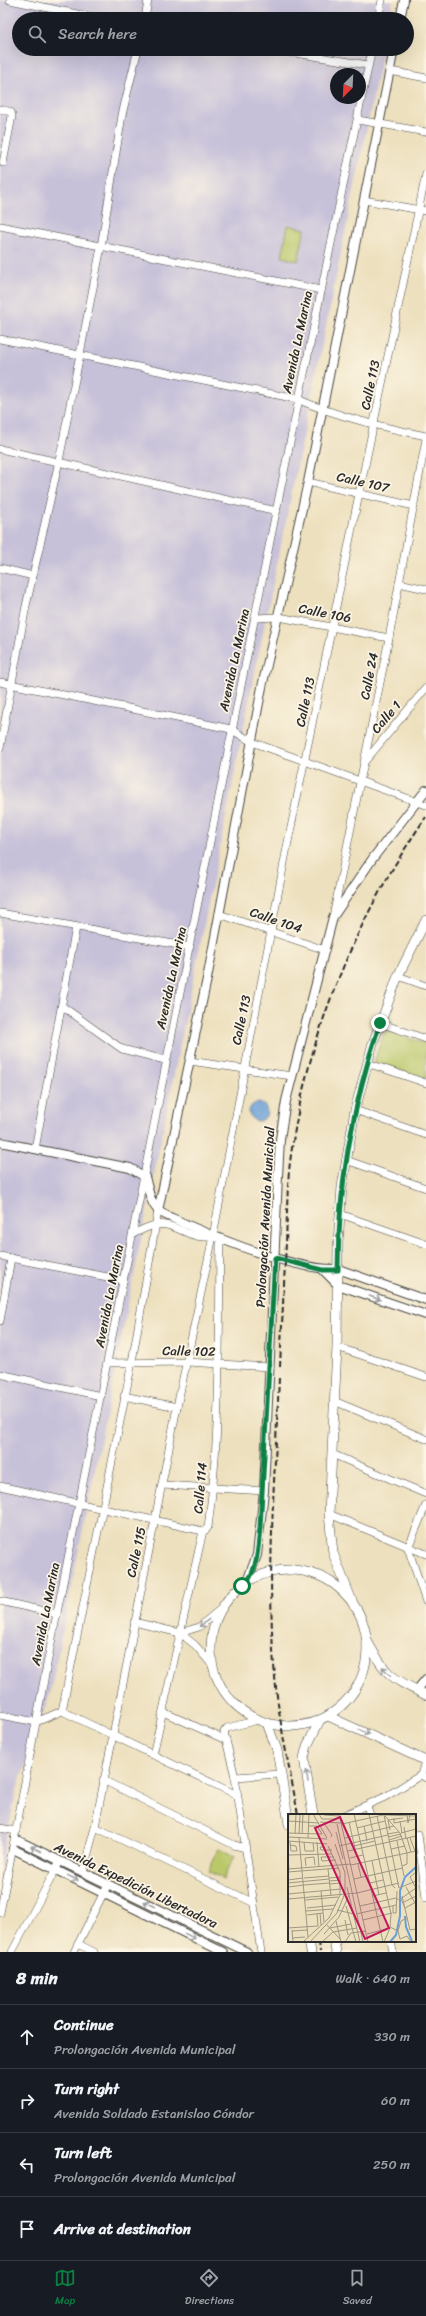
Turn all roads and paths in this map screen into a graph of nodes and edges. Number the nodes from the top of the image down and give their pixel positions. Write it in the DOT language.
graph roads {
  1 [pos="10,0"];
  2 [pos="148,0"];
  3 [pos="382,0"];
  4 [pos="404,0"];
  5 [pos="67,12"];
  6 [pos="146,12"];
  7 [pos="379,12"];
  8 [pos="401,12"];
  9 [pos="136,56"];
  10 [pos="313,56"];
  11 [pos="370,56"];
  12 [pos="393,56"];
  13 [pos="368,65"];
  14 [pos="390,71"];
  15 [pos="426,78"];
  16 [pos="0,109"];
  17 [pos="358,120"];
  18 [pos="381,123"];
  19 [pos="426,132"];
  20 [pos="3,163"];
  21 [pos="426,174"];
  22 [pos="364,200"];
  23 [pos="423,210"];
  24 [pos="0,226"];
  25 [pos="100,246"];
  26 [pos="321,290"];
  27 [pos="0,339"];
  28 [pos="80,354"];
  29 [pos="297,399"];
  30 [pos="321,409"];
  31 [pos="374,425"];
  32 [pos="426,440"];
  33 [pos="0,449"];
  34 [pos="58,461"];
  35 [pos="308,482"];
  36 [pos="358,494"];
  37 [pos="414,506"];
  38 [pos="277,511"];
  39 [pos="0,568"];
  40 [pos="33,576"];
  41 [pos="399,583"];
  42 [pos="426,589"];
  43 [pos="279,616"];
  44 [pos="255,618"];
  45 [pos="334,626"];
  46 [pos="389,638"];
  47 [pos="0,682"];
  48 [pos="13,685"];
  49 [pos="426,688"];
  50 [pos="231,729"];
  51 [pos="252,742"];
  52 [pos="0,748"];
  53 [pos="305,761"];
  54 [pos="364,762"];
  55 [pos="359,781"];
  56 [pos="426,790"];
  57 [pos="417,801"];
  58 [pos="426,805"];
  59 [pos="0,913"];
  60 [pos="219,914"];
  61 [pos="333,917"];
  62 [pos="426,920"];
  63 [pos="76,928"];
  64 [pos="424,930"];
  65 [pos="272,932"];
  66 [pos="190,947"];
  67 [pos="325,950"];
  68 [pos="398,976"];
  69 [pos="426,986"];
  70 [pos="62,1006"];
  71 [pos="380,1023"];
  72 [pos="426,1039"];
  73 [pos="165,1060"];
  74 [pos="190,1061"];
  75 [pos="367,1063"];
  76 [pos="244,1069"];
  77 [pos="292,1076"];
  78 [pos="426,1083"];
  79 [pos="355,1110"];
  80 [pos="426,1135"];
  81 [pos="0,1142"];
  82 [pos="35,1149"];
  83 [pos="346,1160"];
  84 [pos="145,1177"];
  85 [pos="426,1188"];
  86 [pos="158,1211"];
  87 [pos="340,1214"];
  88 [pos="157,1224"];
  89 [pos="133,1234"];
  90 [pos="216,1238"];
  91 [pos="426,1244"];
  92 [pos="0,1256"];
  93 [pos="12,1258"];
  94 [pos="275,1258"];
  95 [pos="323,1270"];
  96 [pos="338,1270"];
  97 [pos="123,1280"];
  98 [pos="338,1285"];
  99 [pos="426,1300"];
  100 [pos="426,1315"];
  101 [pos="0,1321"];
  102 [pos="337,1347"];
  103 [pos="132,1362"];
  104 [pos="187,1362"];
  105 [pos="108,1363"];
  106 [pos="219,1363"];
  107 [pos="270,1367"];
  108 [pos="0,1374"];
  109 [pos="426,1377"];
  110 [pos="101,1396"];
  111 [pos="124,1396"];
  112 [pos="334,1401"];
  113 [pos="177,1407"];
  114 [pos="426,1439"];
  115 [pos="332,1454"];
  116 [pos="162,1485"];
  117 [pos="0,1486"];
  118 [pos="213,1488"];
  119 [pos="264,1491"];
  120 [pos="426,1494"];
  121 [pos="80,1503"];
  122 [pos="426,1504"];
  123 [pos="102,1508"];
  124 [pos="329,1514"];
  125 [pos="155,1520"];
  126 [pos="203,1531"];
  127 [pos="408,1548"];
  128 [pos="426,1554"];
  129 [pos="246,1584"];
  130 [pos="0,1601"];
  131 [pos="426,1602"];
  132 [pos="224,1606"];
  133 [pos="354,1606"];
  134 [pos="57,1614"];
  135 [pos="134,1622"];
  136 [pos="180,1633"];
  137 [pos="366,1639"];
  138 [pos="213,1666"];
  139 [pos="426,1679"];
  140 [pos="417,1690"];
  141 [pos="426,1695"];
  142 [pos="62,1711"];
  143 [pos="163,1712"];
  144 [pos="0,1715"];
  145 [pos="324,1718"];
  146 [pos="263,1721"];
  147 [pos="36,1722"];
  148 [pos="112,1736"];
  149 [pos="226,1740"];
  150 [pos="153,1755"];
  151 [pos="426,1761"];
  152 [pos="281,1774"];
  153 [pos="234,1777"];
  154 [pos="423,1777"];
  155 [pos="103,1780"];
  156 [pos="237,1795"];
  157 [pos="371,1812"];
  158 [pos="313,1814"];
  159 [pos="353,1814"];
  160 [pos="288,1818"];
  161 [pos="95,1827"];
  162 [pos="0,1828"];
  163 [pos="416,1833"];
  164 [pos="15,1835"];
  165 [pos="426,1838"];
  166 [pos="246,1848"];
  167 [pos="13,1849"];
  168 [pos="60,1861"];
  169 [pos="55,1870"];
  170 [pos="83,1872"];
  171 [pos="108,1884"];
  172 [pos="104,1893"];
  173 [pos="426,1898"];
  174 [pos="254,1903"];
  175 [pos="0,1913"];
  176 [pos="220,1939"];
  177 [pos="309,1942"];
  178 [pos="334,1942"];
  179 [pos="391,1942"];
  180 [pos="78,1944"];
  181 [pos="217,1951"];
  182 [pos="12,1952"];
  183 [pos="74,1952"];
  184 [pos="94,1952"];
  185 [pos="247,1952"];
  186 [pos="261,1952"];
  187 [pos="311,1952"];
  188 [pos="336,1952"];
  189 [pos="393,1952"];
  1 -- 5 [label="street"];
  2 -- 6 [label="street"];
  3 -- 7 [label="street"];
  4 -- 8 [label="street"];
  9 -- 25 [label="street"];
  10 -- 13 [label="street"];
  11 -- 13 [label="street, Avenida La Marina"];
  12 -- 14 [label="street"];
  13 -- 17 [label="street, Avenida La Marina"];
  14 -- 15 [label="street"];
  14 -- 18 [label="street"];
  16 -- 20 [label="street"];
  17 -- 18 [label="street"];
  17 -- 26 [label="street, Avenida La Marina"];
  18 -- 19 [label="street"];
  18 -- 22 [label="street"];
  21 -- 23 [label="street, Calle 113"];
  22 -- 23 [label="street"];
  22 -- 30 [label="street"];
  23 -- 31 [label="street, Calle 113"];
  24 -- 25 [label="street"];
  25 -- 26 [label="street"];
  25 -- 28 [label="street"];
  26 -- 29 [label="street, Avenida La Marina"];
  27 -- 28 [label="street"];
  28 -- 29 [label="street"];
  28 -- 34 [label="street"];
  29 -- 30 [label="street"];
  29 -- 38 [label="street, Avenida La Marina"];
  30 -- 31 [label="street"];
  30 -- 35 [label="street"];
  31 -- 32 [label="street"];
  31 -- 36 [label="street, Calle 113"];
  32 -- 37 [label="street, Calle 24"];
  33 -- 34 [label="street"];
  34 -- 38 [label="street"];
  34 -- 40 [label="street"];
  35 -- 36 [label="street, Calle 107"];
  35 -- 43 [label="street"];
  36 -- 37 [label="street, Calle 107"];
  36 -- 45 [label="street, Calle 113"];
  37 -- 41 [label="street, Calle 24"];
  38 -- 44 [label="street, Avenida La Marina"];
  39 -- 40 [label="street"];
  40 -- 48 [label="street"];
  41 -- 42 [label="street"];
  41 -- 46 [label="street, Calle 24"];
  43 -- 44 [label="street, Calle 106"];
  43 -- 45 [label="street, Calle 106"];
  43 -- 51 [label="street"];
  44 -- 50 [label="street, Avenida La Marina"];
  45 -- 46 [label="street, Calle 106"];
  45 -- 53 [label="street, Calle 113"];
  46 -- 54 [label="street, Calle 24"];
  47 -- 48 [label="street"];
  48 -- 50 [label="street"];
  48 -- 52 [label="street"];
  49 -- 54 [label="street, Calle 1"];
  50 -- 51 [label="street"];
  50 -- 66 [label="street, Avenida La Marina"];
  51 -- 53 [label="street"];
  51 -- 60 [label="street"];
  53 -- 55 [label="street"];
  53 -- 65 [label="street, Calle 113"];
  54 -- 55 [label="street, Calle 24"];
  55 -- 57 [label="street"];
  55 -- 61 [label="street, Calle 24"];
  56 -- 57 [label="street, Prolongación Avenida Municipal"];
  57 -- 58 [label="street"];
  57 -- 61 [label="street, Prolongación Avenida Municipal"];
  59 -- 63 [label="street"];
  60 -- 65 [label="street, Calle 104"];
  60 -- 74 [label="street"];
  61 -- 67 [label="street, Prolongación Avenida Municipal"];
  62 -- 64 [label="main road, Prolongación Avenida Municipal"];
  63 -- 66 [label="street"];
  63 -- 70 [label="street"];
  64 -- 68 [label="main road, Prolongación Avenida Municipal"];
  65 -- 67 [label="street, Calle 104"];
  65 -- 76 [label="street, Calle 113"];
  66 -- 73 [label="street, Avenida La Marina"];
  67 -- 77 [label="street, Prolongación Avenida Municipal"];
  68 -- 69 [label="street"];
  68 -- 71 [label="main road, Prolongación Avenida Municipal"];
  70 -- 73 [label="street"];
  70 -- 82 [label="street"];
  71 -- 72 [label="street"];
  71 -- 75 [label="main road, Prolongación Avenida Municipal"];
  73 -- 84 [label="street, Avenida La Marina"];
  74 -- 76 [label="street"];
  74 -- 86 [label="street"];
  75 -- 78 [label="street"];
  75 -- 79 [label="main road, Prolongación Avenida Municipal"];
  76 -- 77 [label="street"];
  76 -- 90 [label="street, Calle 113"];
  77 -- 94 [label="street, Prolongación Avenida Municipal"];
  79 -- 80 [label="street"];
  79 -- 83 [label="main road, Prolongación Avenida Municipal"];
  81 -- 82 [label="street"];
  82 -- 84 [label="street"];
  83 -- 85 [label="street"];
  83 -- 87 [label="main road, Prolongación Avenida Municipal"];
  84 -- 86 [label="street"];
  84 -- 89 [label="street, Avenida La Marina"];
  86 -- 88 [label="street"];
  86 -- 90 [label="street"];
  87 -- 91 [label="street"];
  87 -- 96 [label="main road, Prolongación Avenida Municipal"];
  88 -- 89 [label="street"];
  88 -- 90 [label="street"];
  88 -- 103 [label="street"];
  89 -- 97 [label="street, Avenida La Marina"];
  90 -- 94 [label="street"];
  90 -- 104 [label="street, Calle 115"];
  90 -- 106 [label="street, Calle 114"];
  92 -- 93 [label="street"];
  93 -- 97 [label="street"];
  93 -- 101 [label="street"];
  94 -- 95 [label="street"];
  94 -- 107 [label="street, Prolongación Avenida Municipal"];
  95 -- 96 [label="street"];
  95 -- 98 [label="street"];
  96 -- 98 [label="main road, Prolongación Avenida Municipal"];
  96 -- 99 [label="street"];
  97 -- 105 [label="street, Avenida La Marina"];
  98 -- 100 [label="street, one-way"];
  98 -- 102 [label="main road, Prolongación Avenida Municipal"];
  102 -- 109 [label="street"];
  102 -- 112 [label="main road, Prolongación Avenida Municipal"];
  103 -- 104 [label="street, Calle 102"];
  103 -- 105 [label="street, Calle 102"];
  103 -- 111 [label="street"];
  104 -- 106 [label="street, Calle 102"];
  104 -- 113 [label="street, Calle 115"];
  105 -- 110 [label="street, Avenida La Marina"];
  106 -- 107 [label="street, Calle 102"];
  106 -- 118 [label="street, Calle 114"];
  107 -- 119 [label="street, Prolongación Avenida Municipal"];
  108 -- 110 [label="street"];
  110 -- 121 [label="street, Avenida La Marina"];
  111 -- 113 [label="street"];
  111 -- 123 [label="street"];
  112 -- 114 [label="street"];
  112 -- 115 [label="main road, Prolongación Avenida Municipal"];
  113 -- 116 [label="street, Calle 115"];
  115 -- 120 [label="street"];
  115 -- 124 [label="main road, Prolongación Avenida Municipal"];
  116 -- 118 [label="street"];
  116 -- 125 [label="street, Calle 115"];
  117 -- 121 [label="street"];
  118 -- 119 [label="street"];
  118 -- 126 [label="street, Calle 114"];
  119 -- 129 [label="street, Prolongación Avenida Municipal"];
  121 -- 123 [label="street"];
  121 -- 134 [label="street, Avenida La Marina"];
  122 -- 127 [label="street"];
  123 -- 125 [label="street"];
  123 -- 142 [label="street"];
  124 -- 127 [label="street"];
  124 -- 133 [label="main road, Prolongación Avenida Municipal"];
  125 -- 126 [label="street"];
  125 -- 135 [label="street, Calle 115"];
  126 -- 136 [label="street, Calle 114"];
  127 -- 128 [label="street"];
  127 -- 131 [label="street"];
  129 -- 132 [label="main road, Prolongación Avenida Municipal"];
  129 -- 133 [label="main road, Prolongación Avenida Municipal"];
  130 -- 134 [label="street"];
  132 -- 136 [label="street, one-way"];
  132 -- 138 [label="main road, Prolongación Avenida Municipal"];
  133 -- 137 [label="main road, Prolongación Avenida Municipal"];
  134 -- 147 [label="street, Avenida La Marina"];
  135 -- 136 [label="street"];
  135 -- 148 [label="street, Calle 115"];
  136 -- 138 [label="street"];
  136 -- 143 [label="street, Calle 114"];
  140 -- 137 [label="main road, one-way"];
  137 -- 145 [label="main road, Prolongación Avenida Municipal"];
  138 -- 146 [label="main road, Prolongación Avenida Municipal"];
  139 -- 140 [label="street"];
  140 -- 141 [label="main road"];
  142 -- 147 [label="street"];
  142 -- 148 [label="street"];
  143 -- 149 [label="street"];
  143 -- 150 [label="street, Calle 114"];
  144 -- 147 [label="street"];
  145 -- 146 [label="main road, Prolongación Avenida Municipal"];
  145 -- 151 [label="main road, one-way"];
  158 -- 145 [label="main road, Prolongación Avenida Municipal, one-way"];
  146 -- 149 [label="street"];
  146 -- 152 [label="main road"];
  147 -- 164 [label="street, Avenida La Marina"];
  148 -- 150 [label="street"];
  148 -- 155 [label="street, Calle 115"];
  149 -- 153 [label="street"];
  150 -- 156 [label="street"];
  151 -- 154 [label="street"];
  152 -- 153 [label="street"];
  152 -- 160 [label="main road"];
  153 -- 156 [label="street"];
  154 -- 157 [label="street"];
  155 -- 161 [label="street, Calle 115"];
  155 -- 166 [label="street"];
  156 -- 166 [label="street"];
  157 -- 159 [label="street"];
  161 -- 170 [label="street, Calle 115"];
  161 -- 174 [label="street"];
  162 -- 164 [label="street, Avenida Expedición Libertadora"];
  163 -- 165 [label="street"];
  163 -- 173 [label="street"];
  164 -- 167 [label="street, Avenida La Marina"];
  168 -- 164 [label="street, Avenida Expedición Libertadora, one-way"];
  166 -- 174 [label="street"];
  167 -- 169 [label="street, Avenida Expedición Libertadora"];
  167 -- 175 [label="street, Avenida La Marina"];
  168 -- 169 [label="street"];
  168 -- 170 [label="street, Avenida Expedición Libertadora"];
  169 -- 172 [label="street, Avenida Expedición Libertadora, one-way"];
  169 -- 182 [label="street"];
  170 -- 171 [label="street, Avenida Expedición Libertadora"];
  171 -- 172 [label="street"];
  176 -- 171 [label="street, Avenida Expedición Libertadora, one-way"];
  172 -- 180 [label="street"];
  172 -- 181 [label="street, Avenida Expedición Libertadora, one-way"];
  174 -- 186 [label="street"];
  176 -- 181 [label="street"];
  176 -- 185 [label="street, Avenida Expedición Libertadora"];
  177 -- 187 [label="main road"];
  178 -- 188 [label="main road"];
  179 -- 189 [label="street"];
  180 -- 183 [label="street"];
  180 -- 184 [label="street"];
}
